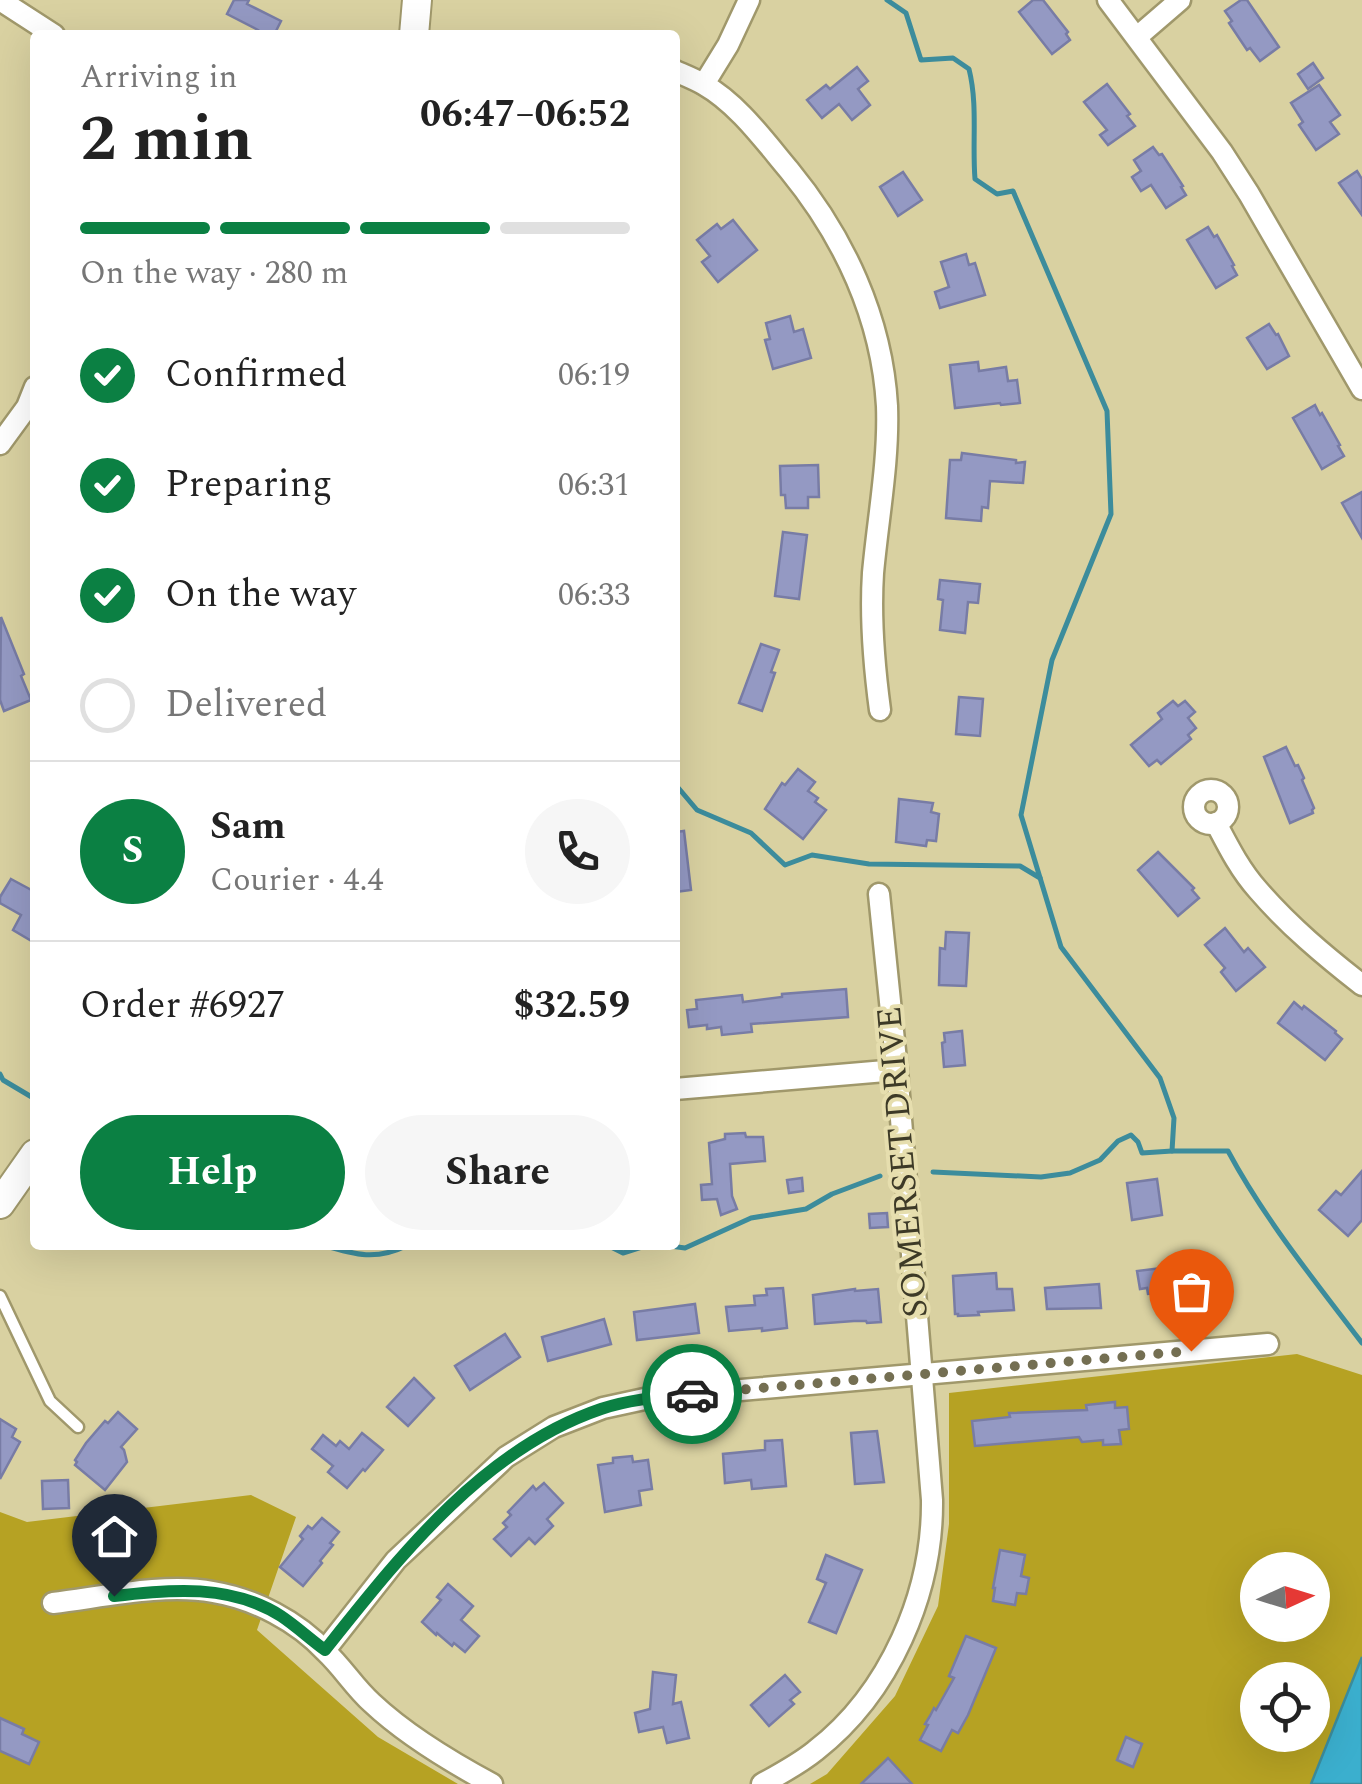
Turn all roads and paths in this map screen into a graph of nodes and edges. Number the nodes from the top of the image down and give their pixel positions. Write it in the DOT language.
graph roads {
  1 [pos="0,0"];
  2 [pos="417,0"];
  3 [pos="749,0"];
  4 [pos="1108,0"];
  5 [pos="1180,0"];
  6 [pos="46,30"];
  7 [pos="414,30"];
  8 [pos="1137,37"];
  9 [pos="680,73"];
  10 [pos="704,84"];
  11 [pos="1362,389"];
  12 [pos="30,400"];
  13 [pos="0,444"];
  14 [pos="880,710"];
  15 [pos="1216,823"];
  16 [pos="879,894"];
  17 [pos="1362,985"];
  18 [pos="897,1070"];
  19 [pos="680,1089"];
  20 [pos="30,1161"];
  21 [pos="0,1204"];
  22 [pos="0,1296"];
  23 [pos="1268,1344"];
  24 [pos="921,1374"];
  25 [pos="78,1427"];
  26 [pos="54,1603"];
  27 [pos="325,1650"];
  28 [pos="492,1784"];
  29 [pos="762,1784"];
  1 -- 6 [label="street"];
  2 -- 7 [label="main road"];
  3 -- 10 [label="street"];
  4 -- 8 [label="street"];
  5 -- 8 [label="street"];
  8 -- 11 [label="street"];
  9 -- 10 [label="street"];
  10 -- 14 [label="street"];
  12 -- 13 [label="street"];
  15 -- 17 [label="street"];
  16 -- 18 [label="street, SOMERSET DRIVE"];
  18 -- 19 [label="street"];
  18 -- 24 [label="street, SOMERSET DRIVE"];
  20 -- 21 [label="main road"];
  22 -- 25 [label="lane"];
  23 -- 24 [label="street"];
  24 -- 27 [label="street"];
  24 -- 29 [label="street, SOMERSET DRIVE"];
  26 -- 27 [label="street"];
  27 -- 28 [label="street"];
}
